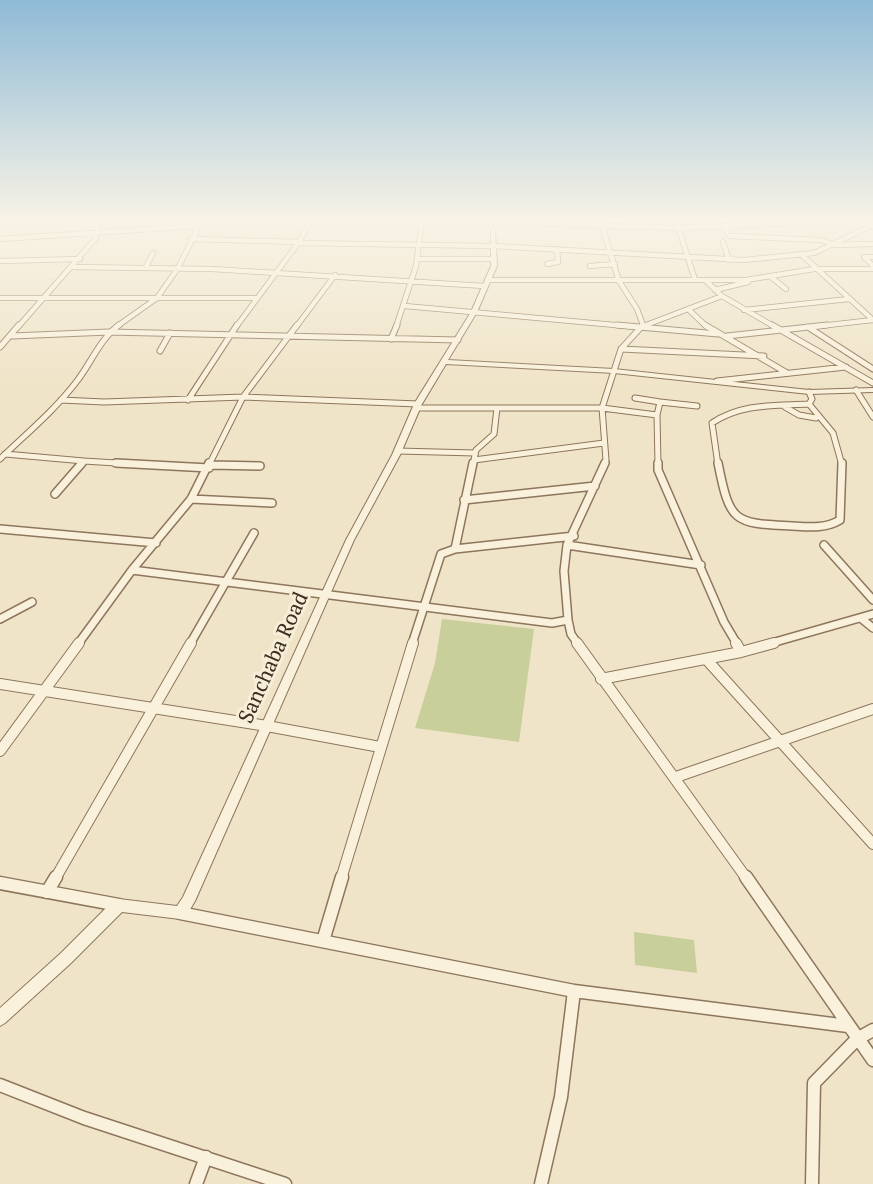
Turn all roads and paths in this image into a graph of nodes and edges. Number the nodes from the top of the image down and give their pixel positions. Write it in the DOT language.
graph roads {
  1 [pos="65,275"];
  2 [pos="173,275"];
  3 [pos="273,275"];
  4 [pos="335,275"];
  5 [pos="338,275"];
  6 [pos="415,275"];
  7 [pos="490,275"];
  8 [pos="618,275"];
  9 [pos="693,275"];
  10 [pos="780,275"];
  11 [pos="821,275"];
  12 [pos="771,277"];
  13 [pos="695,280"];
  14 [pos="705,280"];
  15 [pos="750,280"];
  16 [pos="619,281"];
  17 [pos="414,282"];
  18 [pos="485,283"];
  19 [pos="786,289"];
  20 [pos="715,290"];
  21 [pos="722,296"];
  22 [pos="0,298"];
  23 [pos="42,298"];
  24 [pos="255,298"];
  25 [pos="157,299"];
  26 [pos="849,299"];
  27 [pos="405,306"];
  28 [pos="688,309"];
  29 [pos="744,310"];
  30 [pos="474,312"];
  31 [pos="873,320"];
  32 [pos="643,326"];
  33 [pos="808,327"];
  34 [pos="778,330"];
  35 [pos="110,332"];
  36 [pos="170,333"];
  37 [pos="718,334"];
  38 [pos="12,335"];
  39 [pos="231,336"];
  40 [pos="727,336"];
  41 [pos="288,337"];
  42 [pos="391,339"];
  43 [pos="458,340"];
  44 [pos="0,347"];
  45 [pos="621,349"];
  46 [pos="160,351"];
  47 [pos="764,356"];
  48 [pos="860,361"];
  49 [pos="445,362"];
  50 [pos="845,366"];
  51 [pos="873,369"];
  52 [pos="614,371"];
  53 [pos="787,373"];
  54 [pos="717,381"];
  55 [pos="873,383"];
  56 [pos="856,390"];
  57 [pos="873,390"];
  58 [pos="809,392"];
  59 [pos="243,397"];
  60 [pos="635,398"];
  61 [pos="61,400"];
  62 [pos="188,400"];
  63 [pos="660,402"];
  64 [pos="809,404"];
  65 [pos="417,406"];
  66 [pos="697,406"];
  67 [pos="782,406"];
  68 [pos="498,408"];
  69 [pos="602,408"];
  70 [pos="657,415"];
  71 [pos="873,417"];
  72 [pos="816,418"];
  73 [pos="604,443"];
  74 [pos="398,451"];
  75 [pos="3,456"];
  76 [pos="475,457"];
  77 [pos="84,461"];
  78 [pos="210,466"];
  79 [pos="260,466"];
  80 [pos="595,486"];
  81 [pos="55,494"];
  82 [pos="191,499"];
  83 [pos="464,500"];
  84 [pos="272,503"];
  85 [pos="0,529"];
  86 [pos="254,533"];
  87 [pos="574,536"];
  88 [pos="156,544"];
  89 [pos="567,545"];
  90 [pos="824,545"];
  91 [pos="455,549"];
  92 [pos="701,565"];
  93 [pos="132,570"];
  94 [pos="223,582"];
  95 [pos="325,594"];
  96 [pos="873,600"];
  97 [pos="32,602"];
  98 [pos="424,605"];
  99 [pos="873,614"];
  100 [pos="0,619"];
  101 [pos="862,619"];
  102 [pos="568,620"];
  103 [pos="873,628"];
  104 [pos="741,652"];
  105 [pos="706,659"];
  106 [pos="601,679"];
  107 [pos="0,684"];
  108 [pos="44,691"];
  109 [pos="154,709"];
  110 [pos="873,709"];
  111 [pos="267,726"];
  112 [pos="779,740"];
  113 [pos="380,747"];
  114 [pos="0,751"];
  115 [pos="676,776"];
  116 [pos="871,840"];
  117 [pos="0,883"];
  118 [pos="47,892"];
  119 [pos="119,905"];
  120 [pos="180,913"];
  121 [pos="323,940"];
  122 [pos="574,991"];
  123 [pos="0,1018"];
  124 [pos="848,1026"];
  125 [pos="873,1030"];
  126 [pos="857,1039"];
  127 [pos="873,1060"];
  128 [pos="0,1085"];
  129 [pos="206,1157"];
  130 [pos="196,1184"];
  131 [pos="285,1184"];
  132 [pos="541,1184"];
  133 [pos="812,1184"];
  1 -- 23 [label="street"];
  2 -- 25 [label="street"];
  3 -- 24 [label="street"];
  4 -- 41 [label="street"];
  5 -- 17 [label="street"];
  6 -- 17 [label="street"];
  7 -- 18 [label="street, Sanchaba Road"];
  8 -- 16 [label="street"];
  9 -- 13 [label="street"];
  10 -- 12 [label="street"];
  11 -- 26 [label="street"];
  12 -- 15 [label="street"];
  12 -- 19 [label="street"];
  13 -- 14 [label="street"];
  13 -- 16 [label="street"];
  14 -- 15 [label="street"];
  14 -- 20 [label="street"];
  15 -- 20 [label="street"];
  16 -- 18 [label="street"];
  16 -- 32 [label="street"];
  17 -- 18 [label="street"];
  17 -- 27 [label="street"];
  18 -- 30 [label="street, Sanchaba Road"];
  20 -- 21 [label="street"];
  21 -- 28 [label="street"];
  21 -- 29 [label="street"];
  22 -- 23 [label="street"];
  23 -- 25 [label="street"];
  23 -- 38 [label="street"];
  24 -- 25 [label="street"];
  24 -- 39 [label="street"];
  25 -- 35 [label="street"];
  26 -- 29 [label="street"];
  26 -- 31 [label="street"];
  27 -- 30 [label="street"];
  27 -- 42 [label="street"];
  28 -- 32 [label="street"];
  28 -- 37 [label="street"];
  29 -- 34 [label="street"];
  30 -- 32 [label="street"];
  30 -- 43 [label="street, Sanchaba Road"];
  31 -- 33 [label="street"];
  32 -- 37 [label="street"];
  32 -- 45 [label="street"];
  33 -- 34 [label="street"];
  33 -- 48 [label="street"];
  34 -- 40 [label="street"];
  34 -- 50 [label="street"];
  35 -- 36 [label="street"];
  35 -- 38 [label="street"];
  35 -- 61 [label="street"];
  36 -- 39 [label="street"];
  36 -- 46 [label="street"];
  37 -- 40 [label="street"];
  38 -- 44 [label="street"];
  39 -- 41 [label="street"];
  39 -- 62 [label="street"];
  40 -- 47 [label="street"];
  41 -- 42 [label="street"];
  41 -- 59 [label="street"];
  42 -- 43 [label="street"];
  43 -- 49 [label="street, Sanchaba Road"];
  45 -- 47 [label="street"];
  45 -- 52 [label="street"];
  47 -- 53 [label="street"];
  48 -- 50 [label="street"];
  48 -- 51 [label="street"];
  49 -- 52 [label="street"];
  49 -- 65 [label="street, Sanchaba Road"];
  50 -- 53 [label="street"];
  50 -- 55 [label="street"];
  52 -- 54 [label="street"];
  52 -- 69 [label="street"];
  53 -- 54 [label="street"];
  54 -- 58 [label="street"];
  56 -- 57 [label="street"];
  56 -- 58 [label="street"];
  56 -- 71 [label="street"];
  58 -- 64 [label="street"];
  59 -- 62 [label="street"];
  59 -- 65 [label="street"];
  59 -- 78 [label="street"];
  60 -- 63 [label="street"];
  61 -- 62 [label="street"];
  61 -- 75 [label="street"];
  63 -- 66 [label="street"];
  63 -- 70 [label="street"];
  64 -- 67 [label="street"];
  64 -- 72 [label="street"];
  65 -- 68 [label="street"];
  65 -- 74 [label="street, Sanchaba Road"];
  67 -- 72 [label="street"];
  67 -- 72 [label="street"];
  68 -- 69 [label="street"];
  68 -- 76 [label="street"];
  69 -- 70 [label="street"];
  69 -- 73 [label="street"];
  70 -- 92 [label="street"];
  73 -- 76 [label="street"];
  73 -- 80 [label="street"];
  74 -- 76 [label="street"];
  74 -- 95 [label="street, Sanchaba Road"];
  75 -- 77 [label="street"];
  76 -- 83 [label="street"];
  77 -- 78 [label="street"];
  77 -- 81 [label="street"];
  78 -- 79 [label="street"];
  78 -- 82 [label="street"];
  80 -- 83 [label="street"];
  80 -- 87 [label="street"];
  82 -- 84 [label="street"];
  82 -- 88 [label="street"];
  83 -- 91 [label="street"];
  85 -- 88 [label="street"];
  86 -- 94 [label="street"];
  87 -- 89 [label="street"];
  87 -- 91 [label="street"];
  88 -- 93 [label="street"];
  89 -- 92 [label="street"];
  89 -- 102 [label="street"];
  90 -- 96 [label="street"];
  91 -- 98 [label="street"];
  92 -- 104 [label="street"];
  93 -- 94 [label="street"];
  93 -- 108 [label="street"];
  94 -- 95 [label="street"];
  94 -- 109 [label="street"];
  95 -- 98 [label="street"];
  95 -- 111 [label="street, Sanchaba Road"];
  97 -- 100 [label="street"];
  98 -- 102 [label="street"];
  98 -- 113 [label="street"];
  99 -- 101 [label="street"];
  101 -- 103 [label="street"];
  101 -- 104 [label="street"];
  102 -- 106 [label="street"];
  104 -- 105 [label="street"];
  105 -- 106 [label="street"];
  105 -- 112 [label="street"];
  106 -- 115 [label="street"];
  107 -- 108 [label="street"];
  108 -- 109 [label="street"];
  108 -- 114 [label="street"];
  109 -- 111 [label="street"];
  109 -- 118 [label="street"];
  110 -- 112 [label="street"];
  111 -- 113 [label="street"];
  111 -- 120 [label="street, Sanchaba Road"];
  112 -- 115 [label="street"];
  112 -- 116 [label="street"];
  113 -- 121 [label="street"];
  115 -- 124 [label="street"];
  117 -- 118 [label="street"];
  118 -- 119 [label="street"];
  119 -- 120 [label="street"];
  119 -- 123 [label="street"];
  120 -- 121 [label="street"];
  121 -- 122 [label="street"];
  122 -- 124 [label="street"];
  122 -- 132 [label="street"];
  124 -- 126 [label="street"];
  125 -- 126 [label="street"];
  126 -- 127 [label="street"];
  126 -- 133 [label="street"];
  128 -- 129 [label="street"];
  129 -- 130 [label="street"];
  129 -- 131 [label="street"];
}
